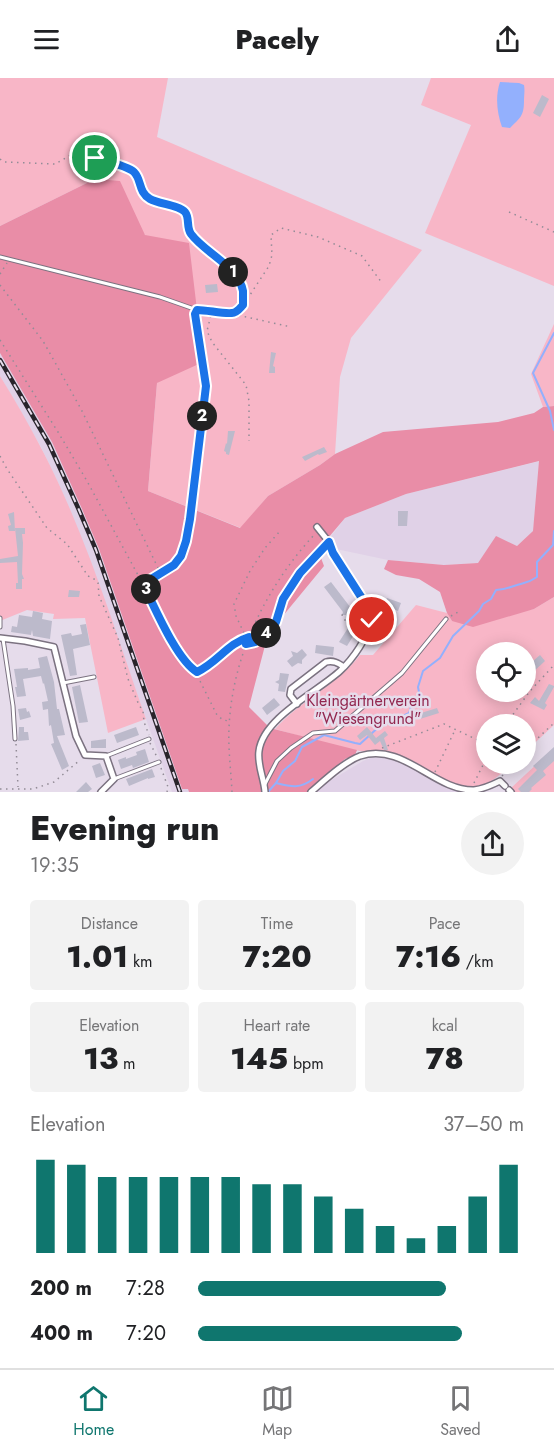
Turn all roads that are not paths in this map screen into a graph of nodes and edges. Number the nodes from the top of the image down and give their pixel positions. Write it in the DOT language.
graph roads {
  1 [pos="0,257"];
  2 [pos="197,310"];
  3 [pos="317,528"];
  4 [pos="0,618"];
  5 [pos="446,619"];
  6 [pos="0,627"];
  7 [pos="2,638"];
  8 [pos="344,667"];
  9 [pos="94,677"];
  10 [pos="63,683"];
  11 [pos="297,704"];
  12 [pos="15,739"];
  13 [pos="149,739"];
  14 [pos="106,756"];
  15 [pos="159,762"];
  16 [pos="114,779"];
  17 [pos="506,787"];
  18 [pos="265,789"];
  19 [pos="100,792"];
  20 [pos="311,792"];
  1 -- 2 [label="lane"];
  3 -- 8 [label="street"];
  4 -- 6 [label="lane"];
  5 -- 18 [label="lane"];
  7 -- 10 [label="street"];
  7 -- 12 [label="lane"];
  8 -- 11 [label="street"];
  8 -- 11 [label="street"];
  9 -- 10 [label="lane"];
  10 -- 14 [label="street"];
  11 -- 18 [label="street"];
  13 -- 14 [label="lane"];
  14 -- 16 [label="street"];
  15 -- 16 [label="lane"];
  16 -- 19 [label="street"];
  17 -- 20 [label="street"];
}
